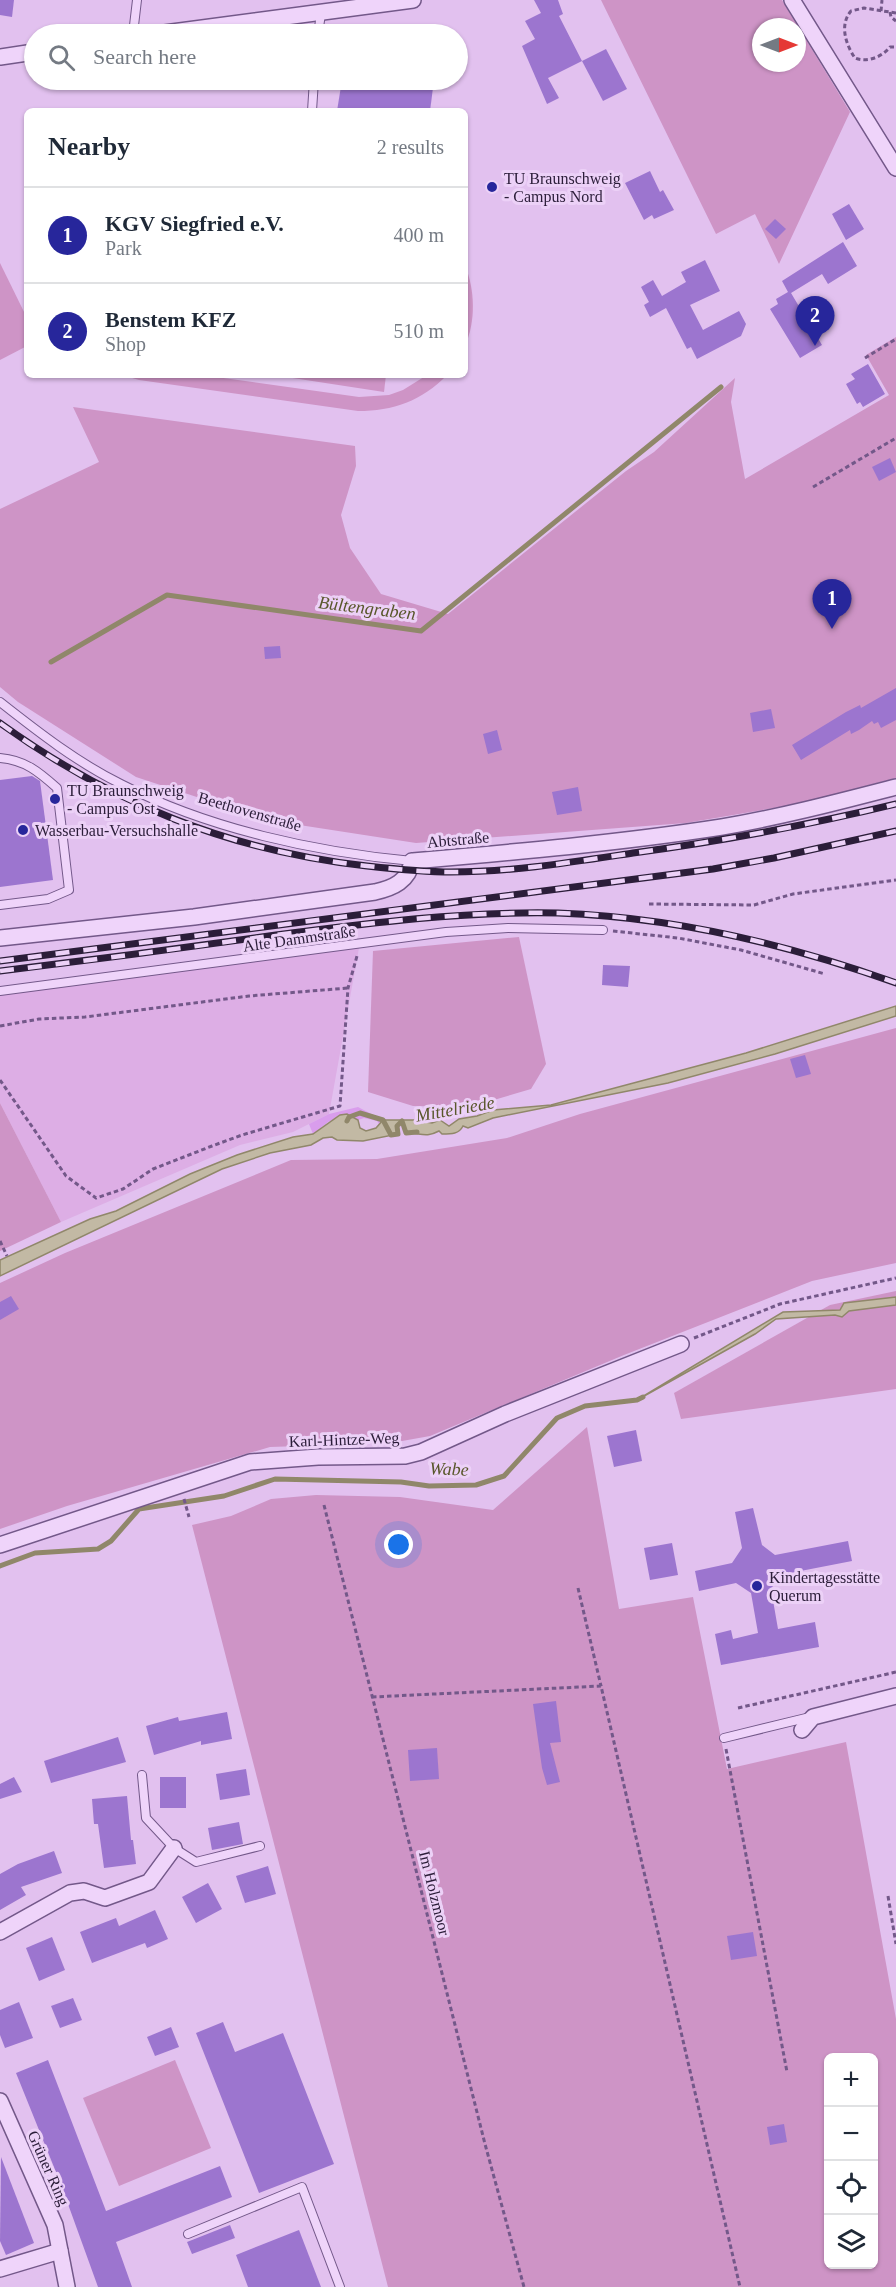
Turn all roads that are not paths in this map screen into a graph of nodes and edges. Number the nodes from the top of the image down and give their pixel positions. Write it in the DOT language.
graph roads {
  1 [pos="137,0"];
  2 [pos="413,0"];
  3 [pos="792,0"];
  4 [pos="321,14"];
  5 [pos="134,24"];
  6 [pos="239,24"];
  7 [pos="320,24"];
  8 [pos="24,53"];
  9 [pos="0,57"];
  10 [pos="313,90"];
  11 [pos="312,108"];
  12 [pos="896,168"];
  13 [pos="0,702"];
  14 [pos="0,758"];
  15 [pos="896,787"];
  16 [pos="412,861"];
  17 [pos="0,905"];
  18 [pos="603,930"];
  19 [pos="0,938"];
  20 [pos="0,991"];
  21 [pos="681,1344"];
  22 [pos="0,1545"];
  23 [pos="896,1696"];
  24 [pos="813,1717"];
  25 [pos="802,1730"];
  26 [pos="724,1738"];
  27 [pos="142,1775"];
  28 [pos="260,1846"];
  29 [pos="174,1848"];
  30 [pos="0,1932"];
  31 [pos="0,2101"];
  32 [pos="188,2234"];
  33 [pos="60,2251"];
  34 [pos="0,2269"];
  35 [pos="67,2287"];
  36 [pos="340,2287"];
  1 -- 5 [label="lane"];
  2 -- 4 [label="street"];
  3 -- 12 [label="street"];
  4 -- 6 [label="street"];
  4 -- 7 [label="lane"];
  8 -- 9 [label="street"];
  10 -- 11 [label="lane"];
  13 -- 16 [label="lane, Beethovenstraße"];
  14 -- 17 [label="lane"];
  15 -- 16 [label="street, Abtstraße"];
  16 -- 19 [label="street, Abtstraße"];
  18 -- 20 [label="lane, Alte Dammstraße"];
  21 -- 22 [label="street, Karl-Hintze-Weg"];
  23 -- 24 [label="street"];
  24 -- 25 [label="street"];
  24 -- 26 [label="lane"];
  27 -- 29 [label="lane"];
  28 -- 29 [label="lane"];
  29 -- 30 [label="street"];
  31 -- 33 [label="street, Grüner Ring"];
  32 -- 36 [label="lane"];
  33 -- 34 [label="street"];
  33 -- 35 [label="street, Grüner Ring"];
}
